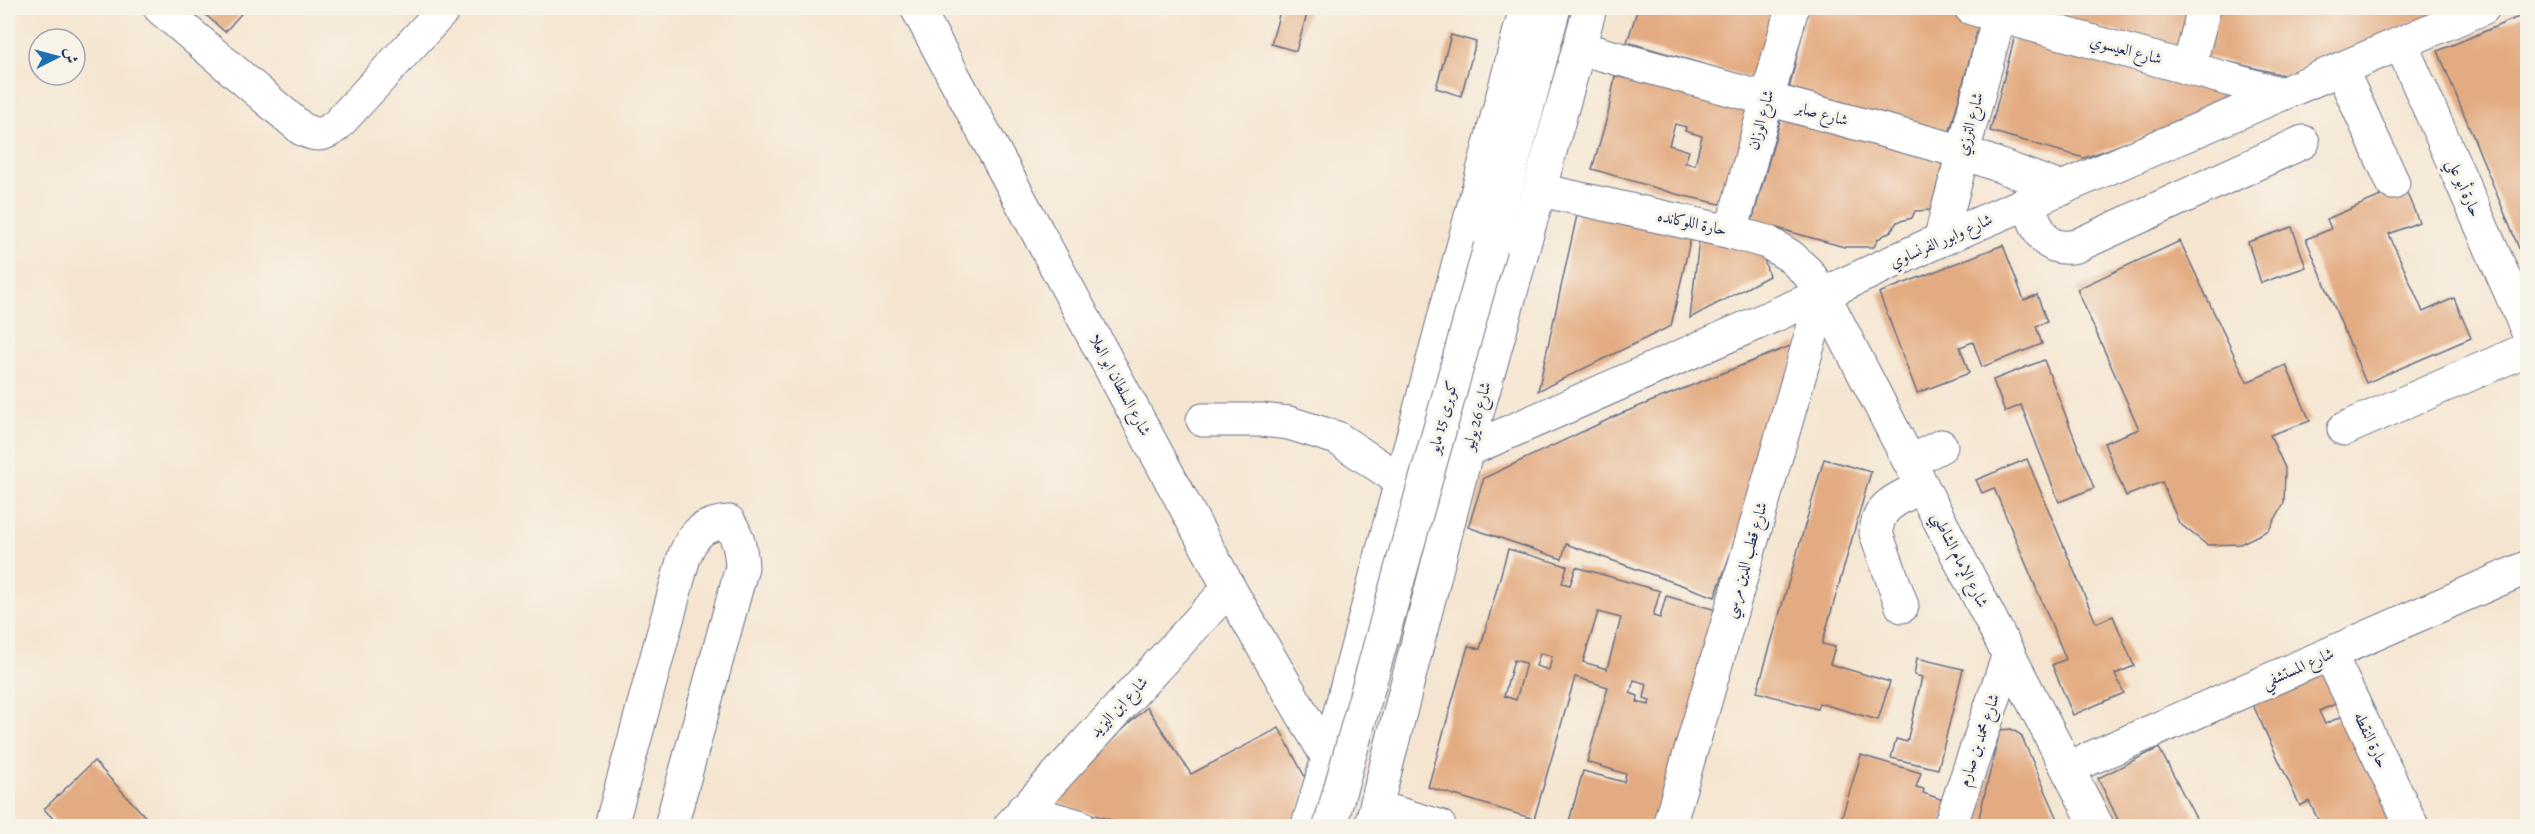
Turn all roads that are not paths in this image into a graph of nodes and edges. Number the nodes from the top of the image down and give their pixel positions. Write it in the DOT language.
graph roads {
  1 [pos="160,8"];
  2 [pos="446,8"];
  3 [pos="917,8"];
  4 [pos="1526,8"];
  5 [pos="1554,8"];
  6 [pos="1590,8"];
  7 [pos="1792,8"];
  8 [pos="2204,8"];
  9 [pos="2483,8"];
  10 [pos="1990,10"];
  11 [pos="2401,44"];
  12 [pos="1580,48"];
  13 [pos="2189,67"];
  14 [pos="2341,69"];
  15 [pos="2282,94"];
  16 [pos="1767,99"];
  17 [pos="2303,141"];
  18 [pos="1963,152"];
  19 [pos="2393,183"];
  20 [pos="2062,189"];
  21 [pos="1540,190"];
  22 [pos="2027,203"];
  23 [pos="1731,232"];
  24 [pos="1940,240"];
  25 [pos="2518,285"];
  26 [pos="1823,294"];
  27 [pos="2528,332"];
  28 [pos="2528,349"];
  29 [pos="1203,420"];
  30 [pos="2344,429"];
  31 [pos="1941,446"];
  32 [pos="1467,449"];
  33 [pos="1916,474"];
  34 [pos="1400,480"];
  35 [pos="2528,567"];
  36 [pos="1229,588"];
  37 [pos="1902,606"];
  38 [pos="2009,654"];
  39 [pos="2330,654"];
  40 [pos="1328,758"];
  41 [pos="2068,768"];
  42 [pos="1374,817"];
  43 [pos="1017,818"];
  44 [pos="610,826"];
  45 [pos="671,826"];
  46 [pos="1079,826"];
  47 [pos="1308,826"];
  48 [pos="1330,826"];
  49 [pos="1439,826"];
  50 [pos="1670,826"];
  51 [pos="1950,826"];
  52 [pos="2097,826"];
  53 [pos="2412,826"];
  1 -- 2 [label="main road"];
  3 -- 36 [label="main road, شارع السلطان ابو العلا"];
  4 -- 34 [label="main road"];
  5 -- 48 [label="main road, كوبرى 15 مايو, bridge"];
  6 -- 12 [label="main road, شارع 26 يوليو"];
  7 -- 16 [label="main road, شارع الوزان"];
  8 -- 13 [label="main road"];
  9 -- 11 [label="main road, شارع وابور الفرنساوي"];
  10 -- 13 [label="main road, شارع العيسوي"];
  10 -- 18 [label="main road, شارع الترزي"];
  11 -- 14 [label="main road, شارع وابور الفرنساوي"];
  11 -- 25 [label="main road, حارة أبو علي"];
  12 -- 16 [label="main road, شارع صابر"];
  12 -- 21 [label="main road, شارع 26 يوليو"];
  13 -- 15 [label="main road, شارع العيسوي"];
  14 -- 15 [label="main road, شارع وابور الفرنساوي"];
  14 -- 19 [label="main road"];
  15 -- 20 [label="main road, شارع وابور الفرنساوي"];
  16 -- 18 [label="main road, شارع صابر"];
  16 -- 23 [label="main road, شارع الوزان"];
  17 -- 22 [label="main road"];
  18 -- 20 [label="main road, شارع صابر"];
  18 -- 24 [label="main road, شارع الترزي"];
  20 -- 22 [label="main road, شارع وابور الفرنساوي"];
  21 -- 23 [label="main road, حارة اللوكانده"];
  21 -- 32 [label="main road, شارع 26 يوليو"];
  22 -- 24 [label="main road, شارع وابور الفرنساوي"];
  23 -- 26 [label="main road, حارة اللوكانده"];
  24 -- 26 [label="main road, شارع وابور الفرنساوي"];
  25 -- 27 [label="main road, حارة أبو علي"];
  26 -- 32 [label="main road, شارع وابور الفرنساوي"];
  26 -- 33 [label="main road, شارع الإمام الشاطبي"];
  26 -- 50 [label="main road, شارع قطب الدين مرسي"];
  28 -- 30 [label="main road"];
  29 -- 34 [label="main road"];
  31 -- 33 [label="main road"];
  32 -- 34 [label="main road, شارع وابور الفرنساوي"];
  32 -- 42 [label="main road, شارع 26 يوليو"];
  33 -- 37 [label="main road"];
  33 -- 38 [label="main road, شارع الإمام الشاطبي"];
  34 -- 40 [label="main road"];
  35 -- 39 [label="main road, شارع المستشفي"];
  36 -- 40 [label="main road, شارع السلطان ابو العلا"];
  36 -- 43 [label="main road, شارع ابن اليزيد"];
  38 -- 41 [label="main road, شارع الإمام الشاطبي"];
  38 -- 51 [label="main road, شارع محمد بن صارم"];
  39 -- 41 [label="main road, شارع المستشفي"];
  39 -- 53 [label="main road, حارة النقطه"];
  40 -- 47 [label="main road"];
  41 -- 52 [label="main road, شارع الإمام الشاطبي"];
  42 -- 49 [label="main road"];
  43 -- 46 [label="main road"];
  44 -- 45 [label="main road"];
}
